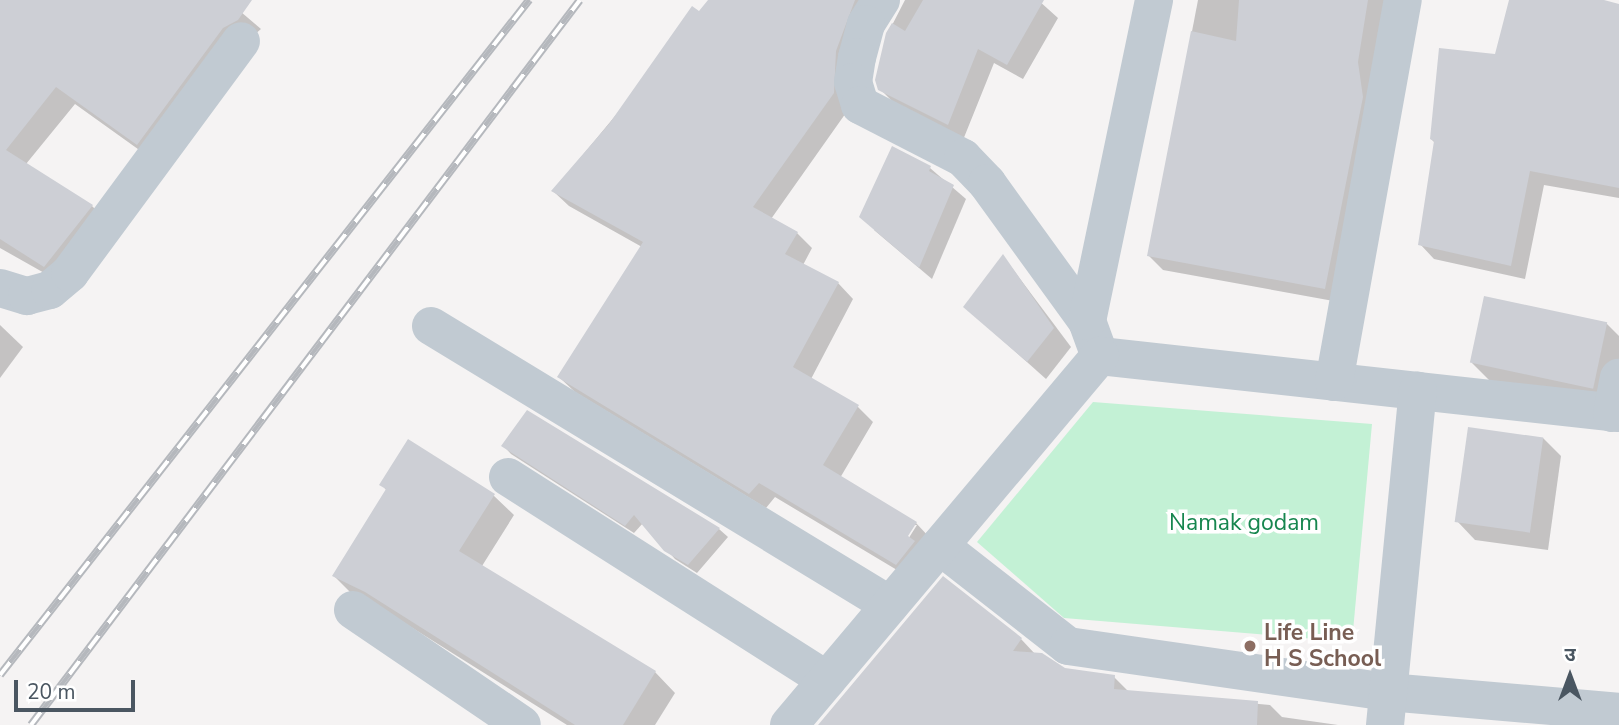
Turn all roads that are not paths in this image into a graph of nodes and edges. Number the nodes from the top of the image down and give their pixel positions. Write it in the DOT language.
graph roads {
  1 [pos="881,0"];
  2 [pos="1154,0"];
  3 [pos="1403,0"];
  4 [pos="241,41"];
  5 [pos="0,288"];
  6 [pos="1087,321"];
  7 [pos="431,326"];
  8 [pos="1100,356"];
  9 [pos="1334,383"];
  10 [pos="1418,391"];
  11 [pos="1616,401"];
  12 [pos="508,477"];
  13 [pos="940,546"];
  14 [pos="890,605"];
  15 [pos="353,610"];
  16 [pos="827,680"];
  17 [pos="1387,708"];
  18 [pos="1619,712"];
  19 [pos="522,725"];
  20 [pos="789,725"];
  1 -- 6 [label="street"];
  2 -- 6 [label="street"];
  3 -- 9 [label="street"];
  4 -- 5 [label="street"];
  6 -- 8 [label="street"];
  7 -- 14 [label="street"];
  8 -- 9 [label="street"];
  8 -- 13 [label="street"];
  9 -- 10 [label="street"];
  10 -- 11 [label="street"];
  10 -- 17 [label="street"];
  12 -- 16 [label="street"];
  13 -- 14 [label="street"];
  13 -- 17 [label="street"];
  14 -- 16 [label="street"];
  15 -- 19 [label="street"];
  16 -- 20 [label="street"];
  17 -- 18 [label="street"];
}
